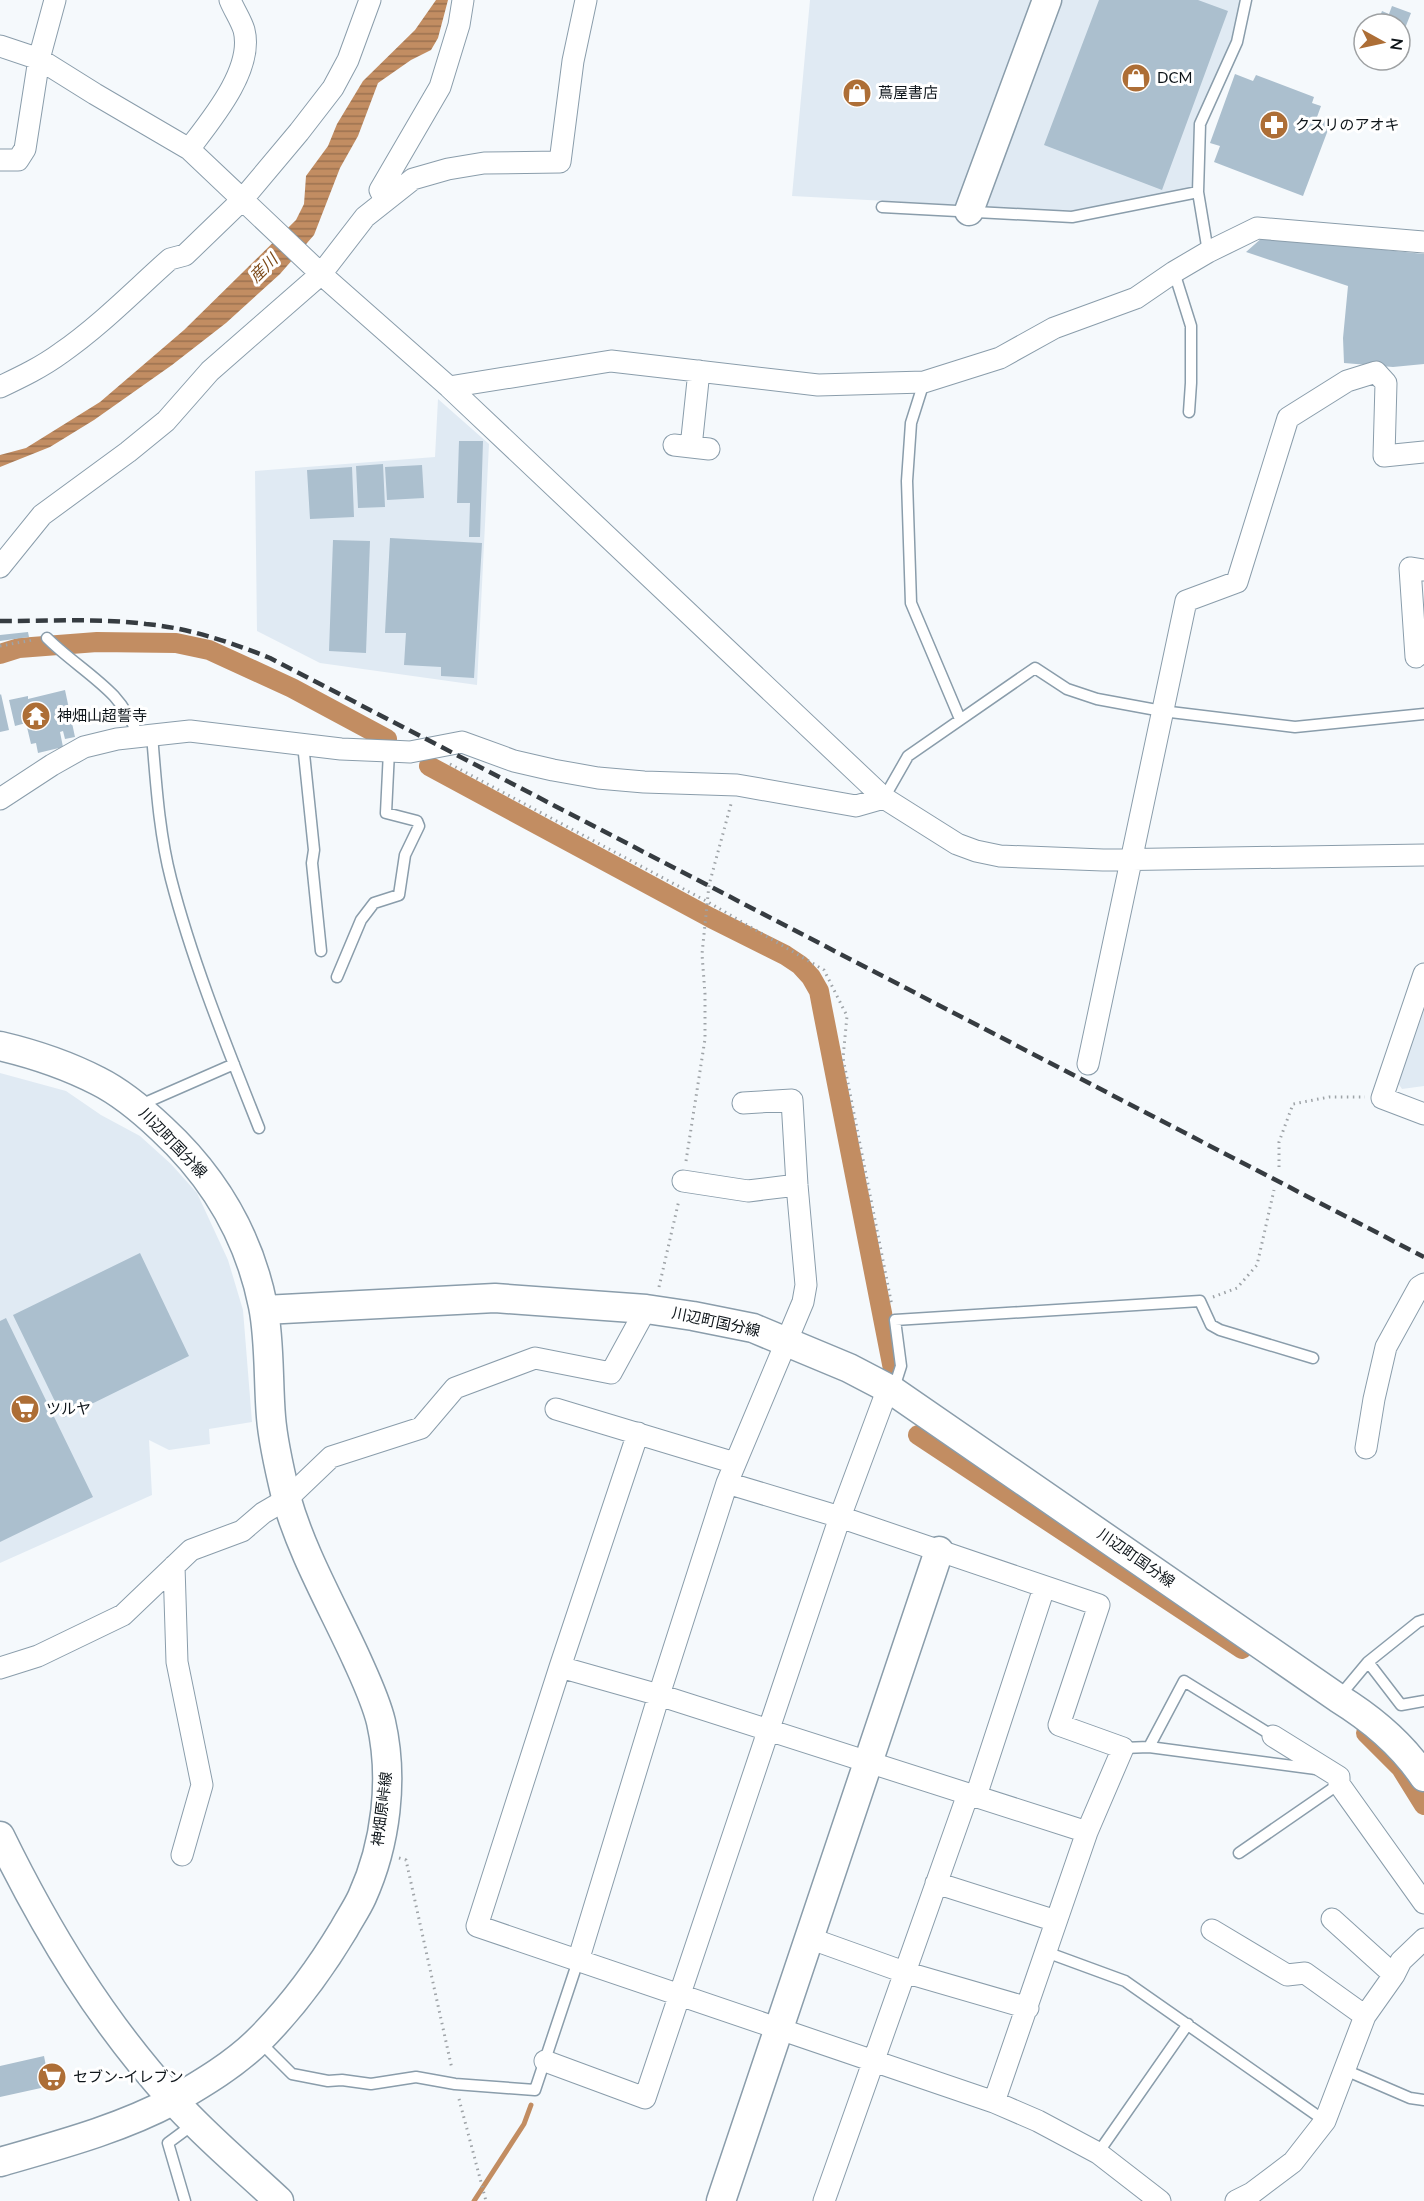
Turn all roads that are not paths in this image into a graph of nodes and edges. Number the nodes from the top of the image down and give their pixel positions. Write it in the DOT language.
graph roads {
  1 [pos="55,0"];
  2 [pos="230,0"];
  3 [pos="370,0"];
  4 [pos="463,0"];
  5 [pos="586,0"];
  6 [pos="1047,0"];
  7 [pos="1246,0"];
  8 [pos="0,46"];
  9 [pos="39,58"];
  10 [pos="189,149"];
  11 [pos="0,160"];
  12 [pos="1198,192"];
  13 [pos="385,200"];
  14 [pos="246,203"];
  15 [pos="882,207"];
  16 [pos="969,211"];
  17 [pos="1424,242"];
  18 [pos="1208,252"];
  19 [pos="314,268"];
  20 [pos="1174,272"];
  21 [pos="699,371"];
  22 [pos="924,382"];
  23 [pos="0,387"];
  24 [pos="449,387"];
  25 [pos="1189,412"];
  26 [pos="691,447"];
  27 [pos="1424,452"];
  28 [pos="0,567"];
  29 [pos="1424,570"];
  30 [pos="51,643"];
  31 [pos="1416,657"];
  32 [pos="1162,711"];
  33 [pos="1424,714"];
  34 [pos="960,719"];
  35 [pos="146,735"];
  36 [pos="303,744"];
  37 [pos="389,751"];
  38 [pos="884,798"];
  39 [pos="0,799"];
  40 [pos="1424,855"];
  41 [pos="1133,859"];
  42 [pos="321,951"];
  43 [pos="1424,974"];
  44 [pos="337,977"];
  45 [pos="0,1046"];
  46 [pos="234,1064"];
  47 [pos="1088,1064"];
  48 [pos="743,1103"];
  49 [pos="137,1106"];
  50 [pos="1424,1114"];
  51 [pos="259,1128"];
  52 [pos="683,1181"];
  53 [pos="797,1185"];
  54 [pos="1424,1284"];
  55 [pos="645,1309"];
  56 [pos="264,1310"];
  57 [pos="788,1341"];
  58 [pos="1312,1358"];
  59 [pos="890,1390"];
  60 [pos="556,1408"];
  61 [pos="638,1433"];
  62 [pos="1366,1448"];
  63 [pos="735,1463"];
  64 [pos="727,1484"];
  65 [pos="287,1499"];
  66 [pos="840,1517"];
  67 [pos="939,1551"];
  68 [pos="174,1566"];
  69 [pos="1044,1588"];
  70 [pos="1424,1620"];
  71 [pos="1368,1662"];
  72 [pos="560,1667"];
  73 [pos="0,1668"];
  74 [pos="659,1695"];
  75 [pos="1338,1698"];
  76 [pos="1424,1701"];
  77 [pos="769,1730"];
  78 [pos="1273,1736"];
  79 [pos="1149,1747"];
  80 [pos="1123,1748"];
  81 [pos="868,1760"];
  82 [pos="1333,1777"];
  83 [pos="1424,1778"];
  84 [pos="972,1795"];
  85 [pos="1087,1832"];
  86 [pos="0,1836"];
  87 [pos="1239,1853"];
  88 [pos="182,1855"];
  89 [pos="936,1883"];
  90 [pos="1424,1903"];
  91 [pos="1332,1919"];
  92 [pos="1056,1921"];
  93 [pos="1212,1930"];
  94 [pos="809,1938"];
  95 [pos="1424,1939"];
  96 [pos="1046,1952"];
  97 [pos="578,1961"];
  98 [pos="904,1972"];
  99 [pos="1394,1975"];
  100 [pos="681,1996"];
  101 [pos="1028,2008"];
  102 [pos="1365,2016"];
  103 [pos="1188,2024"];
  104 [pos="778,2029"];
  105 [pos="257,2043"];
  106 [pos="545,2061"];
  107 [pos="873,2061"];
  108 [pos="1345,2070"];
  109 [pos="173,2100"];
  110 [pos="1424,2100"];
  111 [pos="994,2102"];
  112 [pos="1324,2121"];
  113 [pos="195,2122"];
  114 [pos="1098,2153"];
  115 [pos="0,2163"];
  116 [pos="1249,2198"];
  117 [pos="185,2201"];
  118 [pos="279,2201"];
  119 [pos="721,2201"];
  120 [pos="824,2201"];
  121 [pos="1160,2201"];
  1 -- 9 [label="street"];
  2 -- 10 [label="street"];
  3 -- 14 [label="street"];
  4 -- 13 [label="street"];
  5 -- 13 [label="street"];
  6 -- 16 [label="street"];
  7 -- 12 [label="lane"];
  8 -- 9 [label="street"];
  9 -- 10 [label="street"];
  9 -- 11 [label="street"];
  10 -- 14 [label="street"];
  12 -- 16 [label="lane"];
  12 -- 18 [label="lane"];
  13 -- 19 [label="street"];
  14 -- 19 [label="street"];
  14 -- 23 [label="street"];
  15 -- 16 [label="lane"];
  17 -- 18 [label="street"];
  18 -- 20 [label="street"];
  19 -- 24 [label="street"];
  19 -- 28 [label="street"];
  20 -- 22 [label="street"];
  20 -- 25 [label="lane"];
  21 -- 22 [label="street"];
  21 -- 24 [label="street"];
  21 -- 26 [label="street"];
  22 -- 34 [label="lane"];
  24 -- 38 [label="street"];
  27 -- 32 [label="street"];
  29 -- 31 [label="street"];
  30 -- 35 [label="lane"];
  32 -- 33 [label="lane"];
  32 -- 34 [label="lane"];
  32 -- 41 [label="street"];
  34 -- 38 [label="lane"];
  35 -- 36 [label="street"];
  35 -- 39 [label="street"];
  35 -- 46 [label="lane"];
  36 -- 37 [label="street"];
  36 -- 42 [label="lane"];
  37 -- 38 [label="street"];
  37 -- 44 [label="lane"];
  38 -- 41 [label="street"];
  40 -- 41 [label="street"];
  41 -- 47 [label="street"];
  43 -- 50 [label="street"];
  45 -- 49 [label="street, 川辺町国分線"];
  46 -- 49 [label="lane"];
  46 -- 51 [label="lane"];
  48 -- 53 [label="street"];
  49 -- 56 [label="street, 川辺町国分線"];
  52 -- 53 [label="street"];
  53 -- 57 [label="street"];
  54 -- 62 [label="street"];
  55 -- 56 [label="street, 川辺町国分線"];
  55 -- 57 [label="street, 川辺町国分線"];
  55 -- 65 [label="street"];
  56 -- 65 [label="street, 神畑原峠線"];
  57 -- 59 [label="street, 川辺町国分線"];
  57 -- 63 [label="street"];
  58 -- 59 [label="lane"];
  59 -- 66 [label="street"];
  59 -- 75 [label="street, 川辺町国分線"];
  60 -- 61 [label="street"];
  61 -- 63 [label="street"];
  61 -- 72 [label="street"];
  63 -- 64 [label="street"];
  64 -- 66 [label="street"];
  64 -- 74 [label="street"];
  65 -- 68 [label="street"];
  65 -- 105 [label="street, 神畑原峠線"];
  66 -- 67 [label="street"];
  66 -- 77 [label="street"];
  67 -- 69 [label="street"];
  67 -- 81 [label="street"];
  68 -- 73 [label="street"];
  68 -- 88 [label="street"];
  69 -- 80 [label="street"];
  69 -- 84 [label="street"];
  70 -- 71 [label="lane"];
  71 -- 75 [label="lane"];
  71 -- 76 [label="lane"];
  72 -- 74 [label="street"];
  72 -- 97 [label="street"];
  74 -- 77 [label="street"];
  74 -- 97 [label="street"];
  75 -- 83 [label="street, 川辺町国分線"];
  77 -- 81 [label="street"];
  77 -- 100 [label="street"];
  78 -- 79 [label="lane"];
  78 -- 82 [label="street"];
  79 -- 80 [label="lane"];
  79 -- 82 [label="lane"];
  80 -- 85 [label="street"];
  81 -- 84 [label="street"];
  81 -- 94 [label="street"];
  82 -- 87 [label="lane"];
  82 -- 90 [label="street"];
  84 -- 85 [label="street"];
  84 -- 89 [label="street"];
  85 -- 92 [label="street"];
  86 -- 109 [label="street"];
  89 -- 92 [label="street"];
  89 -- 98 [label="street"];
  91 -- 99 [label="street"];
  92 -- 96 [label="street"];
  93 -- 102 [label="street"];
  94 -- 98 [label="street"];
  94 -- 104 [label="street"];
  95 -- 99 [label="street"];
  96 -- 101 [label="street"];
  96 -- 103 [label="lane"];
  97 -- 100 [label="street"];
  97 -- 106 [label="lane"];
  98 -- 101 [label="street"];
  98 -- 107 [label="street"];
  99 -- 102 [label="street"];
  100 -- 104 [label="street"];
  100 -- 106 [label="street"];
  101 -- 111 [label="street"];
  102 -- 108 [label="street"];
  103 -- 112 [label="lane"];
  103 -- 114 [label="lane"];
  104 -- 107 [label="street"];
  104 -- 119 [label="street"];
  105 -- 106 [label="lane"];
  105 -- 109 [label="street, 神畑原峠線"];
  107 -- 111 [label="street"];
  107 -- 120 [label="street"];
  108 -- 110 [label="lane"];
  108 -- 112 [label="street"];
  109 -- 113 [label="street"];
  109 -- 115 [label="street, 神畑原峠線"];
  111 -- 114 [label="street"];
  112 -- 116 [label="street"];
  113 -- 117 [label="lane"];
  113 -- 118 [label="street"];
  114 -- 121 [label="street"];
}
